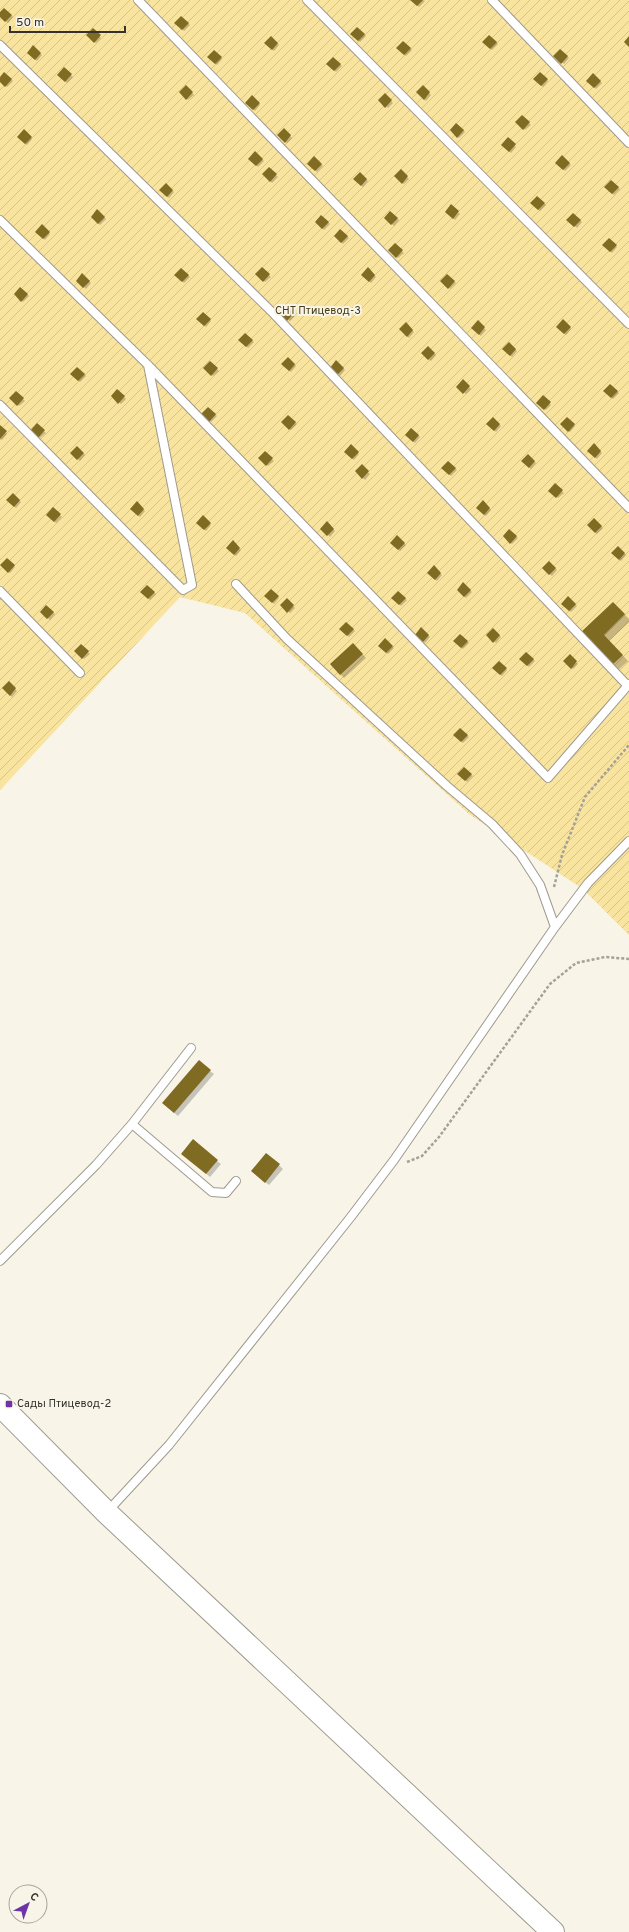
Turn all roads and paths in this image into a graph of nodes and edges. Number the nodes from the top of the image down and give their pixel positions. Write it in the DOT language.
graph roads {
  1 [pos="138,0"];
  2 [pos="307,0"];
  3 [pos="492,0"];
  4 [pos="0,45"];
  5 [pos="629,143"];
  6 [pos="0,220"];
  7 [pos="629,324"];
  8 [pos="147,364"];
  9 [pos="0,404"];
  10 [pos="629,508"];
  11 [pos="236,584"];
  12 [pos="0,591"];
  13 [pos="80,673"];
  14 [pos="628,685"];
  15 [pos="629,745"];
  16 [pos="629,842"];
  17 [pos="554,893"];
  18 [pos="555,927"];
  19 [pos="629,959"];
  20 [pos="191,1048"];
  21 [pos="132,1124"];
  22 [pos="394,1160"];
  23 [pos="236,1181"];
  24 [pos="0,1261"];
  25 [pos="0,1404"];
  26 [pos="107,1513"];
  27 [pos="553,1932"];
  1 -- 10 [label="lane"];
  2 -- 7 [label="lane"];
  3 -- 5 [label="lane"];
  4 -- 14 [label="lane"];
  6 -- 8 [label="lane"];
  8 -- 9 [label="lane"];
  8 -- 14 [label="lane"];
  11 -- 18 [label="lane"];
  12 -- 13 [label="lane"];
  15 -- 17 [label="path"];
  16 -- 18 [label="lane"];
  18 -- 22 [label="lane"];
  19 -- 22 [label="path"];
  20 -- 21 [label="lane"];
  21 -- 23 [label="lane"];
  21 -- 24 [label="lane"];
  22 -- 26 [label="lane"];
  25 -- 26 [label="main road"];
  26 -- 27 [label="main road"];
}
